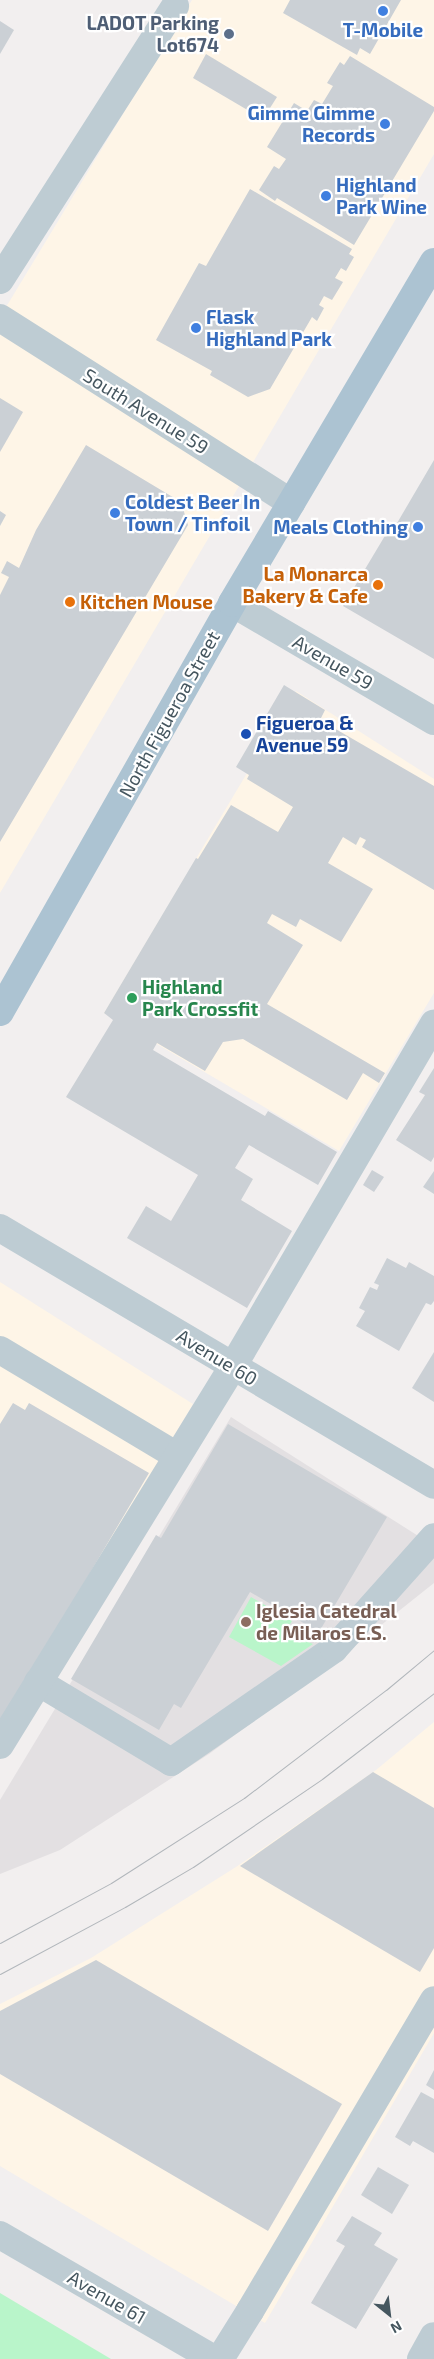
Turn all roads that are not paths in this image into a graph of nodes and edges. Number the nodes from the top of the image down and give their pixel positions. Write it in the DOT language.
graph roads {
  1 [pos="174,6"];
  2 [pos="434,262"];
  3 [pos="0,280"];
  4 [pos="0,318"];
  5 [pos="291,503"];
  6 [pos="232,603"];
  7 [pos="434,721"];
  8 [pos="0,1012"];
  9 [pos="434,1024"];
  10 [pos="0,1228"];
  11 [pos="0,1350"];
  12 [pos="232,1366"];
  13 [pos="178,1456"];
  14 [pos="434,1485"];
  15 [pos="434,1537"];
  16 [pos="38,1682"];
  17 [pos="0,1745"];
  18 [pos="434,2000"];
  19 [pos="0,2235"];
  20 [pos="434,2336"];
  21 [pos="214,2359"];
  22 [pos="220,2359"];
  23 [pos="421,2359"];
  1 -- 3 [label="street"];
  2 -- 5 [label="main road, North Figueroa Street"];
  4 -- 5 [label="street, South Avenue 59"];
  5 -- 6 [label="main road, North Figueroa Street"];
  6 -- 7 [label="street, Avenue 59"];
  6 -- 8 [label="main road, North Figueroa Street"];
  9 -- 12 [label="street"];
  10 -- 12 [label="street, Avenue 60"];
  11 -- 13 [label="street"];
  12 -- 13 [label="street"];
  12 -- 14 [label="street, Avenue 60"];
  13 -- 16 [label="street"];
  15 -- 16 [label="street"];
  16 -- 17 [label="street"];
  18 -- 22 [label="street"];
  19 -- 21 [label="street, Avenue 61"];
  20 -- 23 [label="street"];
}
